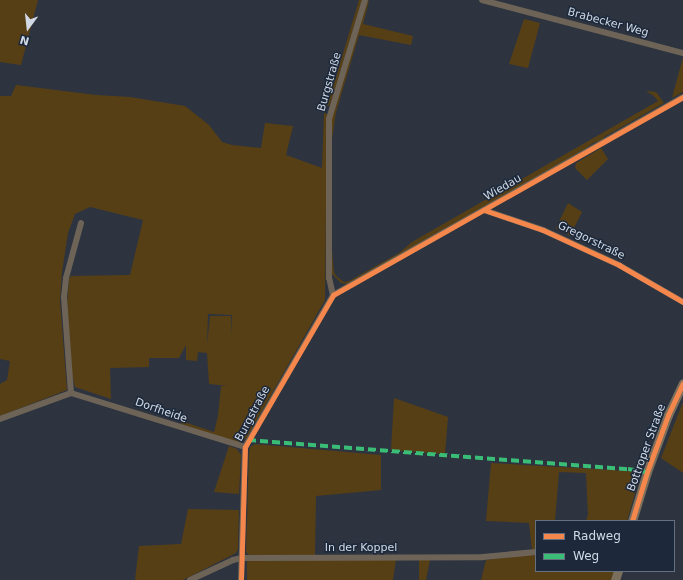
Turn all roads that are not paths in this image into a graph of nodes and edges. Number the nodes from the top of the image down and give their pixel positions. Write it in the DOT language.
graph roads {
  1 [pos="365,0"];
  2 [pos="482,0"];
  3 [pos="683,53"];
  4 [pos="683,97"];
  5 [pos="484,210"];
  6 [pos="82,223"];
  7 [pos="333,295"];
  8 [pos="683,302"];
  9 [pos="683,383"];
  10 [pos="71,393"];
  11 [pos="0,419"];
  12 [pos="245,447"];
  13 [pos="632,520"];
  14 [pos="535,552"];
  15 [pos="241,558"];
  16 [pos="190,580"];
  17 [pos="241,580"];
  1 -- 7 [label="street, Burgstraße"];
  2 -- 3 [label="street, Brabecker Weg"];
  4 -- 5 [label="street, Wiedau"];
  5 -- 7 [label="street, Wiedau"];
  5 -- 8 [label="street, Gregorstraße"];
  6 -- 10 [label="street"];
  7 -- 12 [label="street, Burgstraße"];
  9 -- 13 [label="main road, Bottroper Straße"];
  10 -- 11 [label="street"];
  10 -- 12 [label="street, Dorfheide"];
  12 -- 15 [label="street, Burgstraße"];
  14 -- 15 [label="street, In der Koppel"];
  15 -- 16 [label="street, In der Koppel"];
  15 -- 17 [label="street, Burgstraße"];
}
